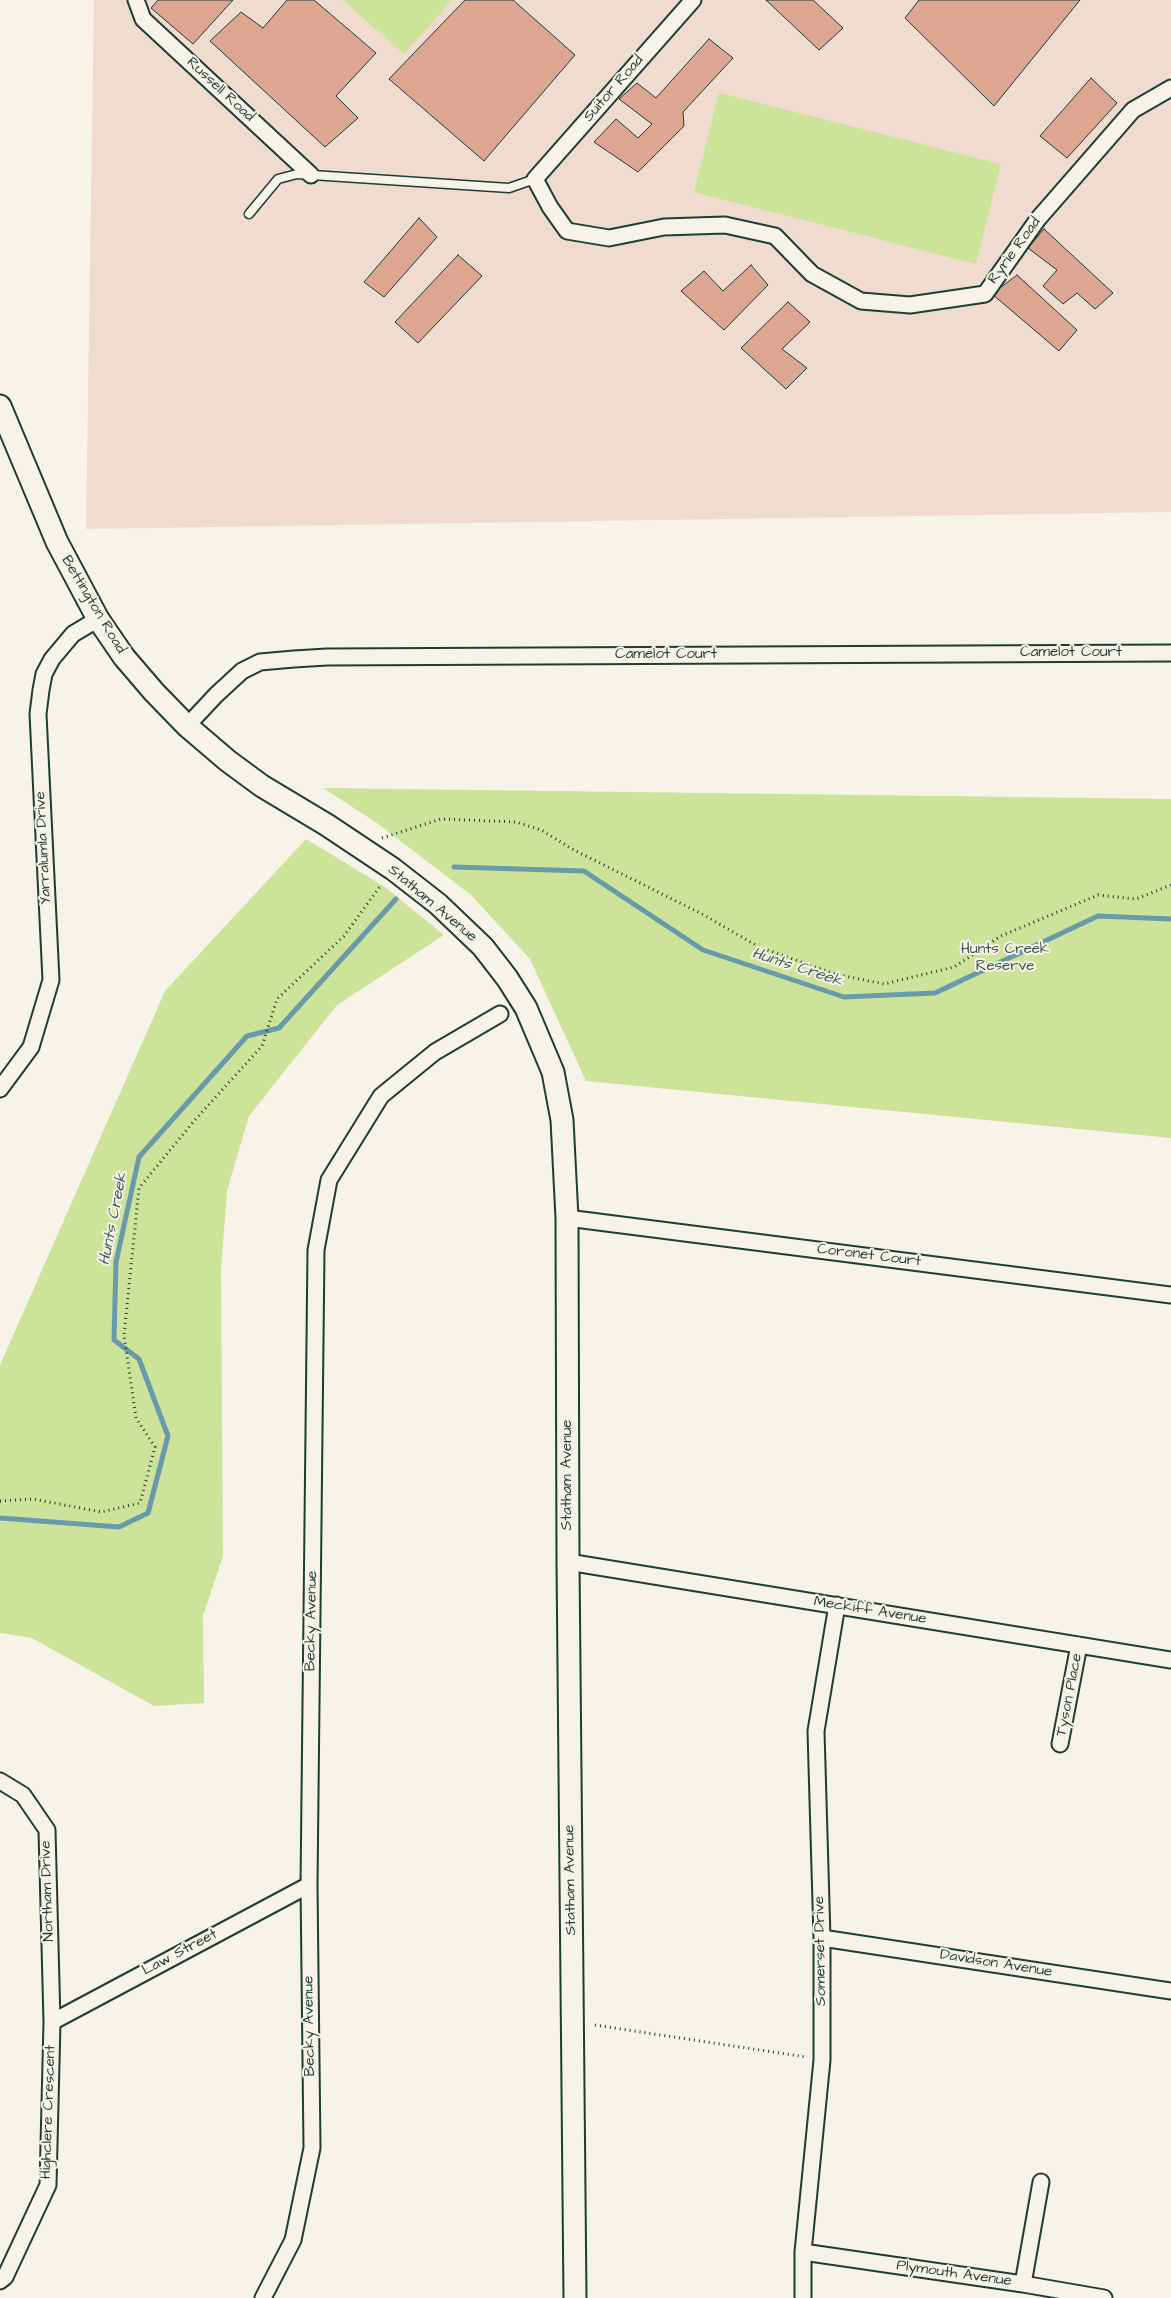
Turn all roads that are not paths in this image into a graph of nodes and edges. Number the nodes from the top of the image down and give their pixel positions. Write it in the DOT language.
graph roads {
  1 [pos="136,0"];
  2 [pos="693,0"];
  3 [pos="1171,88"];
  4 [pos="311,175"];
  5 [pos="536,179"];
  6 [pos="249,214"];
  7 [pos="0,406"];
  8 [pos="98,618"];
  9 [pos="1171,653"];
  10 [pos="188,726"];
  11 [pos="262,786"];
  12 [pos="500,1014"];
  13 [pos="0,1089"];
  14 [pos="567,1218"];
  15 [pos="1171,1295"];
  16 [pos="568,1562"];
  17 [pos="837,1605"];
  18 [pos="1079,1645"];
  19 [pos="1171,1660"];
  20 [pos="1060,1744"];
  21 [pos="0,1781"];
  22 [pos="309,1885"];
  23 [pos="822,1938"];
  24 [pos="1171,1991"];
  25 [pos="52,2022"];
  26 [pos="1041,2182"];
  27 [pos="803,2252"];
  28 [pos="0,2281"];
  29 [pos="1023,2284"];
  30 [pos="262,2298"];
  31 [pos="575,2298"];
  32 [pos="803,2298"];
  33 [pos="1104,2298"];
  1 -- 4 [label="street, Russell Road"];
  2 -- 5 [label="street, Suitor Road"];
  3 -- 5 [label="street, Ryrie Road"];
  4 -- 5 [label="lane"];
  4 -- 6 [label="lane"];
  7 -- 8 [label="main road, Bettington Road"];
  8 -- 10 [label="main road, Bettington Road"];
  8 -- 13 [label="street, Yarralumla Drive"];
  9 -- 10 [label="street, Camelot Court"];
  10 -- 11 [label="main road, Bettington Road"];
  11 -- 14 [label="main road, Statham Avenue"];
  12 -- 22 [label="street, Becky Avenue"];
  14 -- 15 [label="street, Coronet Court"];
  14 -- 16 [label="main road, Statham Avenue"];
  16 -- 17 [label="street, Meckiff Avenue"];
  16 -- 31 [label="main road, Statham Avenue"];
  17 -- 18 [label="street, Meckiff Avenue"];
  17 -- 23 [label="street, Somerset Drive"];
  18 -- 19 [label="street, Meckiff Avenue"];
  18 -- 20 [label="street, Tyson Place"];
  21 -- 25 [label="street, Northam Drive"];
  22 -- 25 [label="street, Law Street"];
  22 -- 30 [label="street, Becky Avenue"];
  23 -- 24 [label="street, Davidson Avenue"];
  23 -- 27 [label="street, Somerset Drive"];
  25 -- 28 [label="street, Highclere Crescent"];
  26 -- 29 [label="street"];
  27 -- 29 [label="street, Plymouth Avenue"];
  27 -- 32 [label="street, Somerset Drive"];
  29 -- 33 [label="street, Plymouth Avenue"];
}
